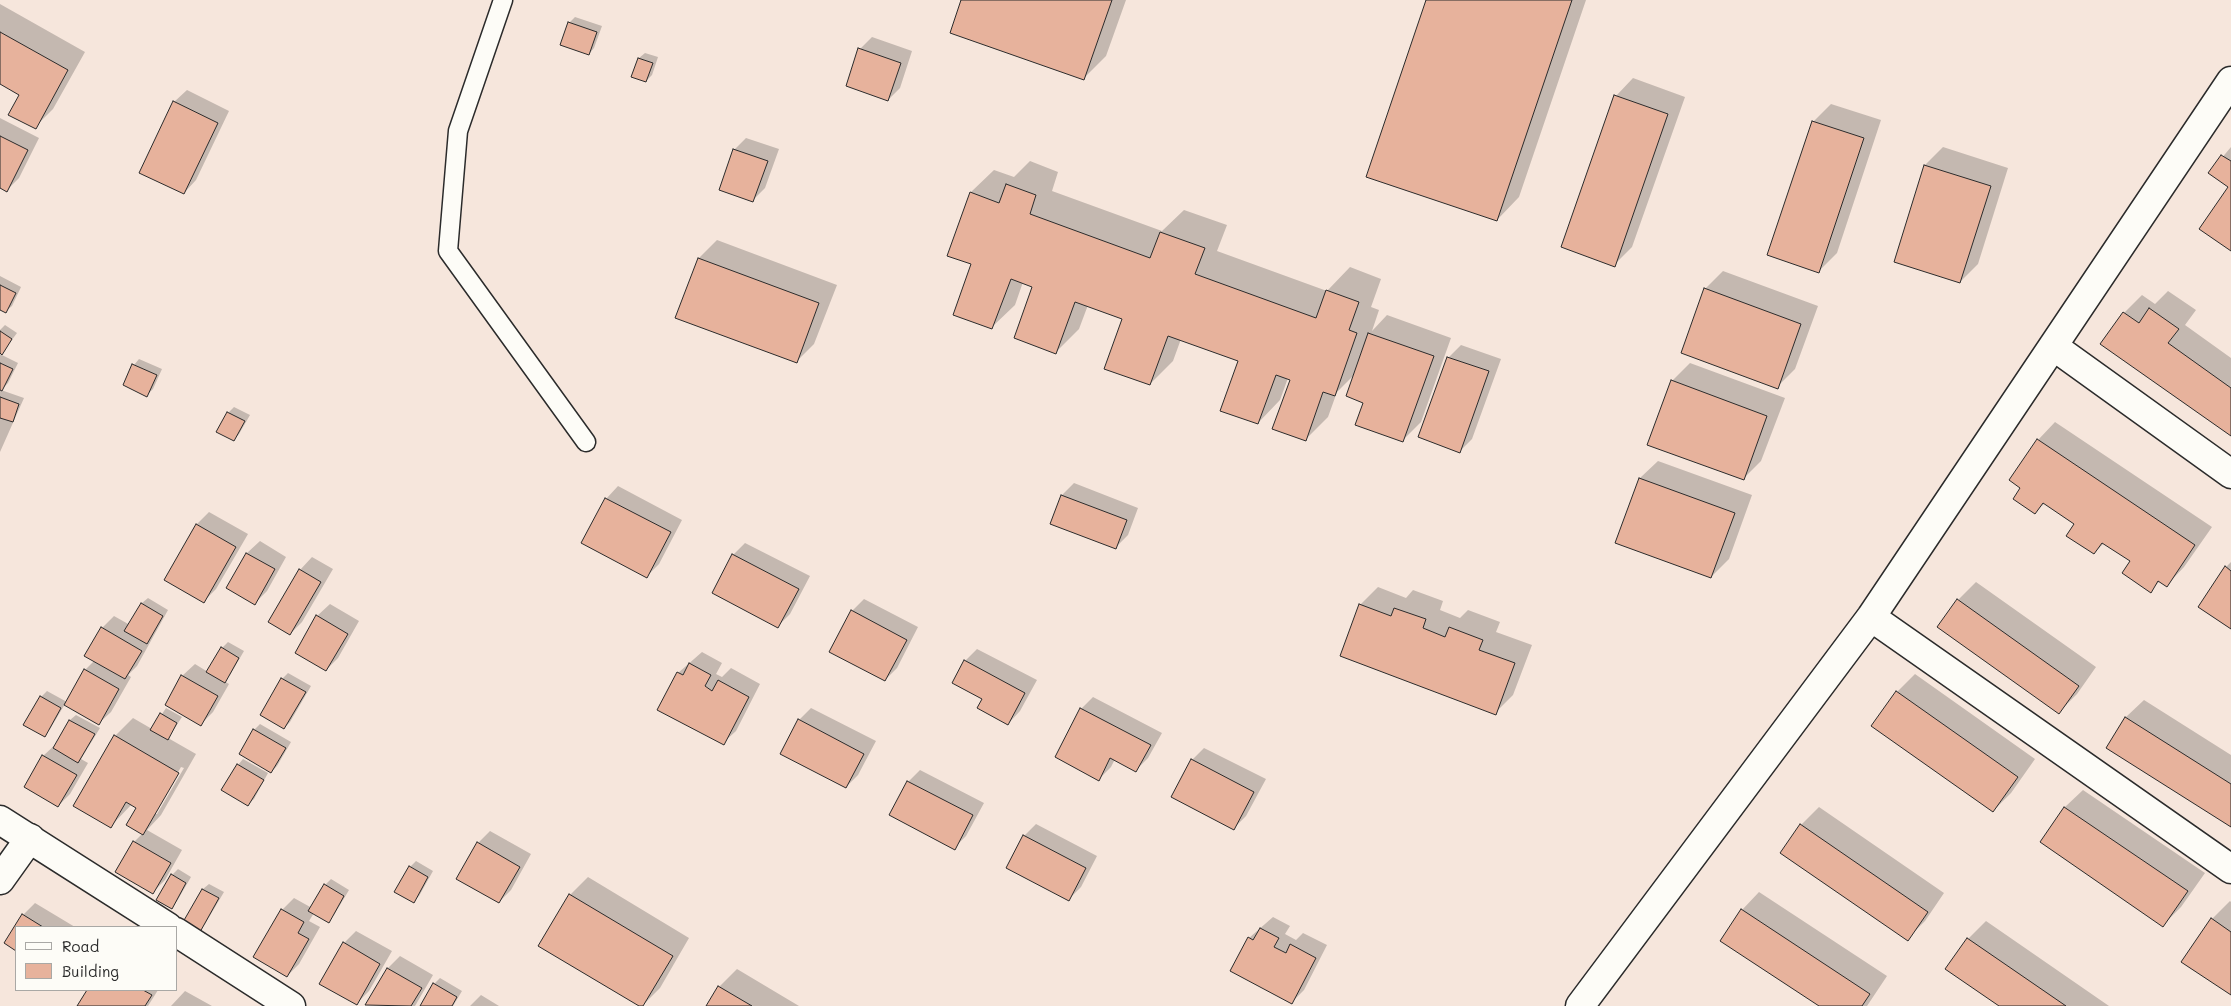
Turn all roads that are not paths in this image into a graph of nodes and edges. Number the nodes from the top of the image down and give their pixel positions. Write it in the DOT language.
graph roads {
  1 [pos="504,0"];
  2 [pos="2231,81"];
  3 [pos="2054,346"];
  4 [pos="586,442"];
  5 [pos="2231,474"];
  6 [pos="1870,618"];
  7 [pos="0,820"];
  8 [pos="30,838"];
  9 [pos="2231,869"];
  10 [pos="0,880"];
  11 [pos="166,926"];
  12 [pos="178,933"];
  13 [pos="291,1006"];
  14 [pos="1580,1006"];
  1 -- 4 [label="lane"];
  2 -- 3 [label="street"];
  3 -- 5 [label="street"];
  3 -- 6 [label="street"];
  6 -- 9 [label="street"];
  6 -- 14 [label="street"];
  7 -- 8 [label="street"];
  8 -- 10 [label="street"];
  8 -- 11 [label="street"];
  12 -- 13 [label="street"];
}
